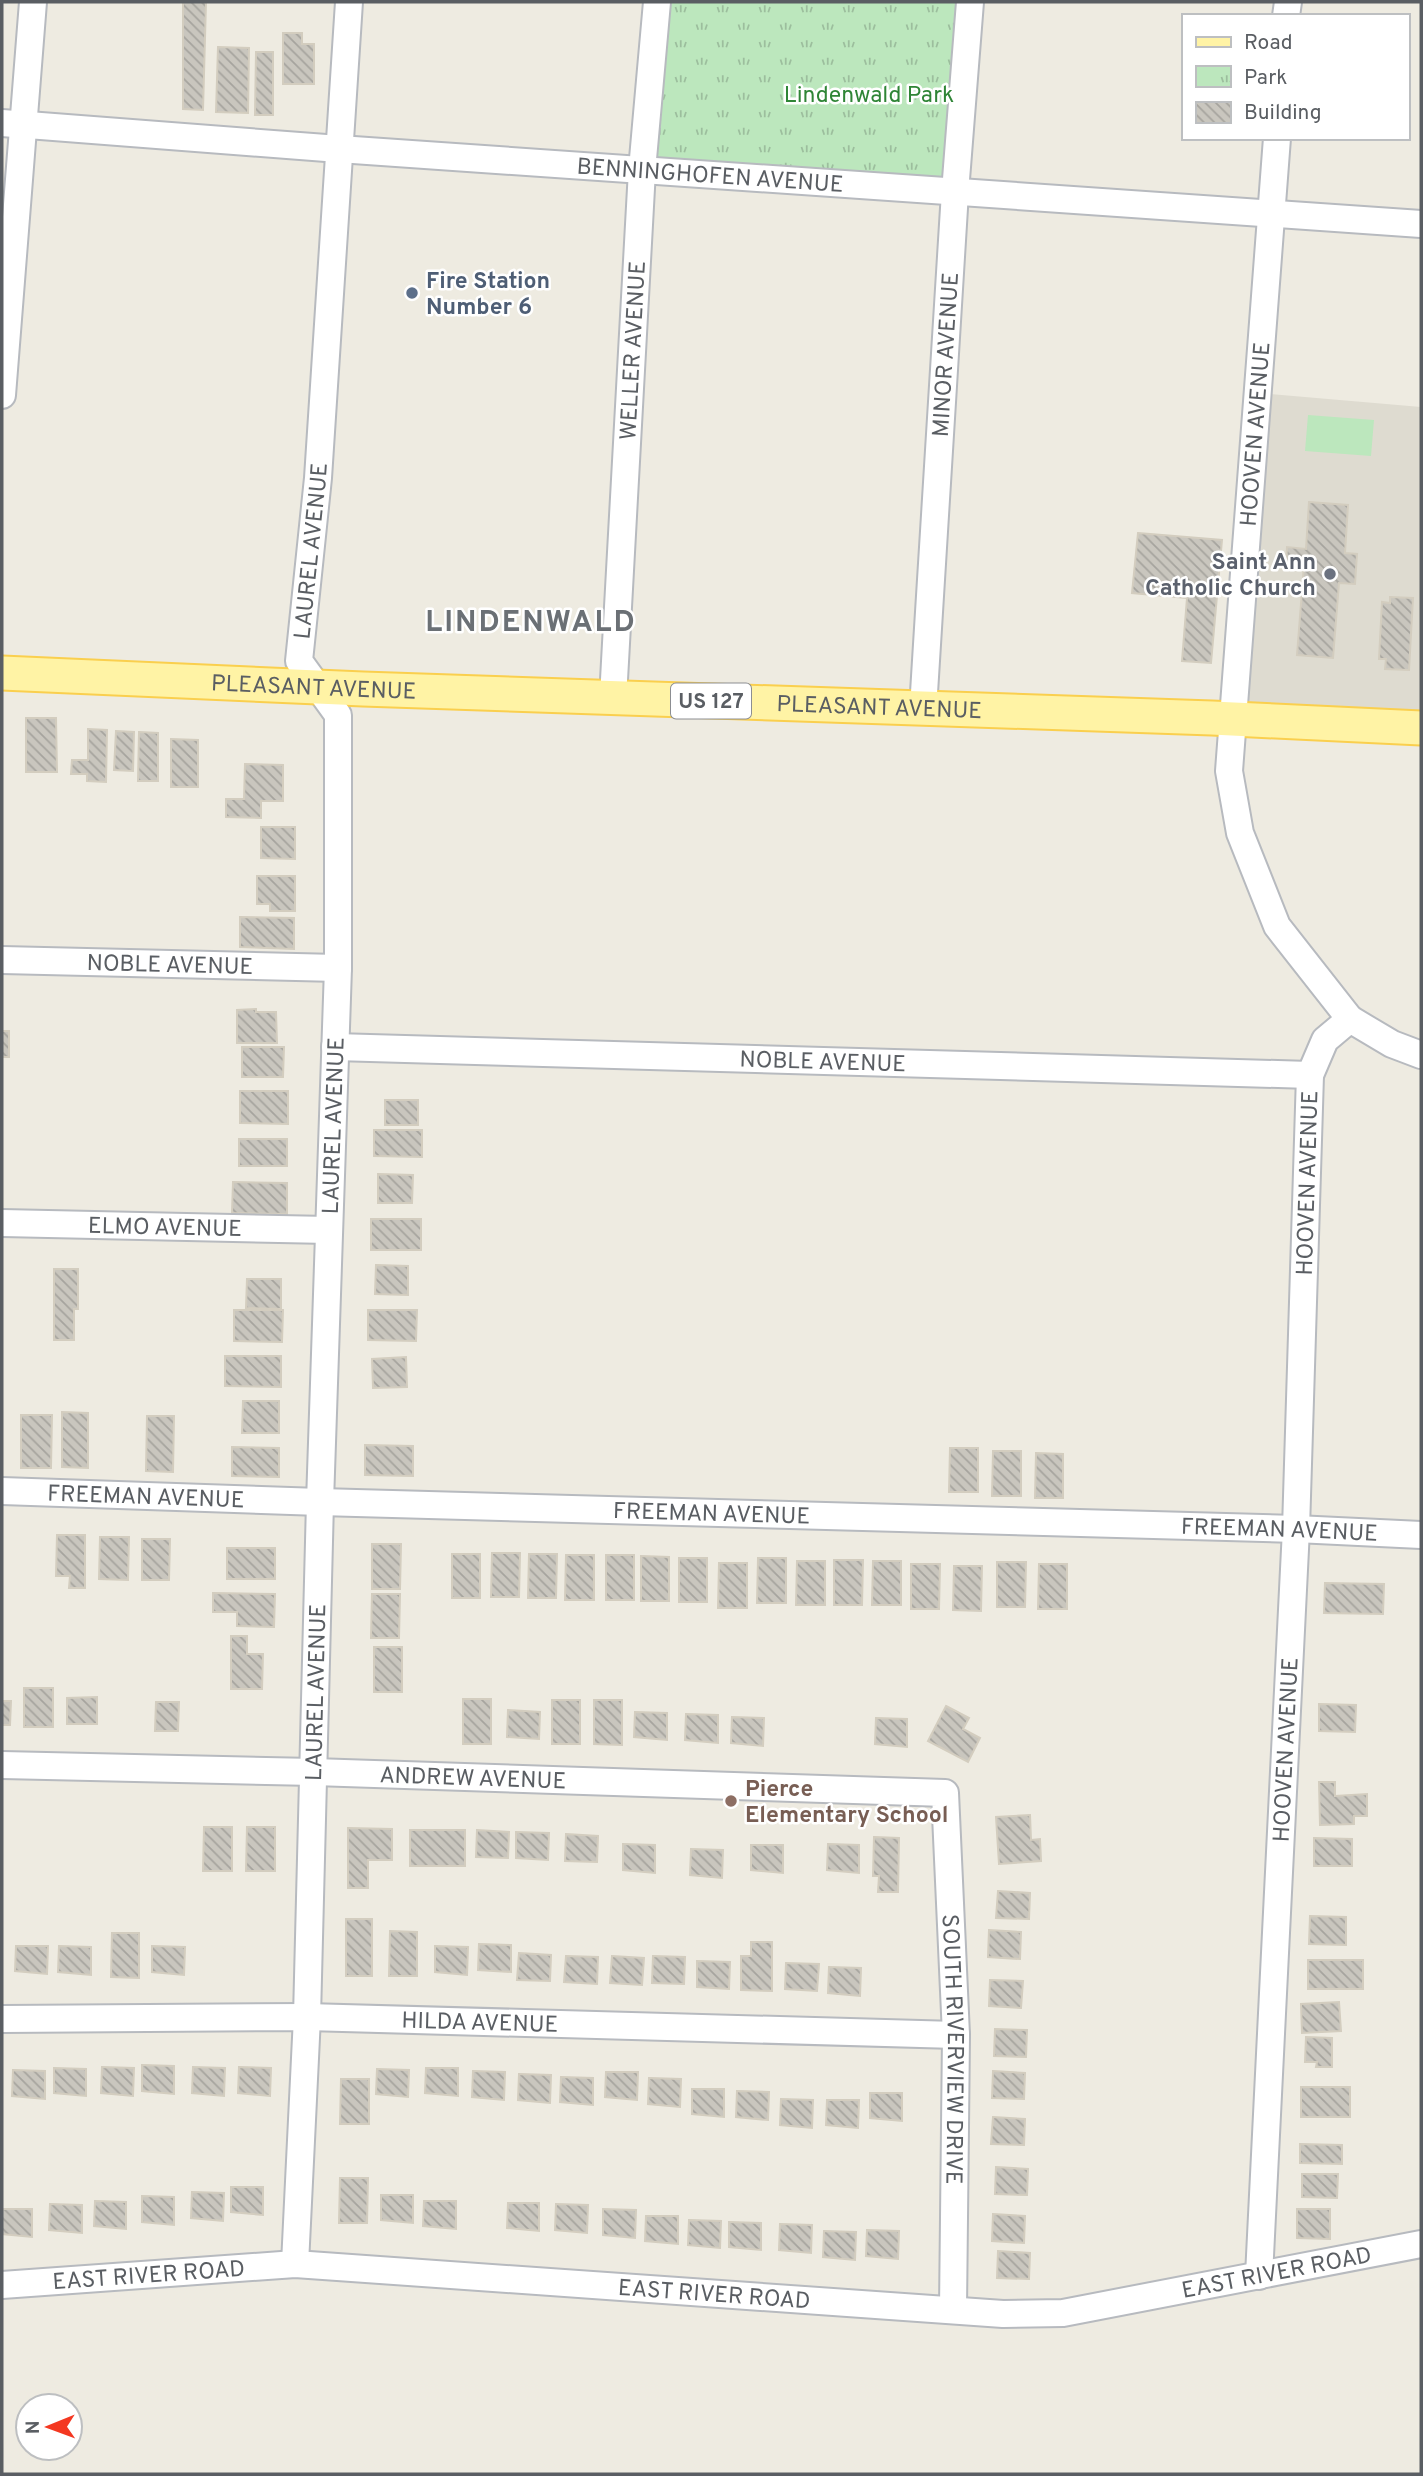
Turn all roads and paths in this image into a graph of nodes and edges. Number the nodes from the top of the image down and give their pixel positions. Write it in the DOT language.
graph roads {
  1 [pos="33,2"];
  2 [pos="349,2"];
  3 [pos="657,2"];
  4 [pos="970,2"];
  5 [pos="13,124"];
  6 [pos="1277,140"];
  7 [pos="339,149"];
  8 [pos="642,170"];
  9 [pos="955,192"];
  10 [pos="1272,212"];
  11 [pos="1421,225"];
  12 [pos="2,395"];
  13 [pos="2,673"];
  14 [pos="317,685"];
  15 [pos="613,698"];
  16 [pos="923,709"];
  17 [pos="1232,719"];
  18 [pos="1421,728"];
  19 [pos="2,960"];
  20 [pos="338,968"];
  21 [pos="1350,1019"];
  22 [pos="335,1047"];
  23 [pos="1421,1055"];
  24 [pos="1310,1075"];
  25 [pos="2,1223"];
  26 [pos="329,1230"];
  27 [pos="2,1491"];
  28 [pos="320,1502"];
  29 [pos="1296,1529"];
  30 [pos="1421,1535"];
  31 [pos="2,1765"];
  32 [pos="314,1772"];
  33 [pos="945,1793"];
  34 [pos="307,2017"];
  35 [pos="2,2019"];
  36 [pos="956,2035"];
  37 [pos="1421,2244"];
  38 [pos="295,2264"];
  39 [pos="1259,2276"];
  40 [pos="2,2285"];
  41 [pos="953,2309"];
  1 -- 5 [label="street"];
  2 -- 7 [label="street, LAUREL AVENUE"];
  3 -- 8 [label="street, WELLER AVENUE"];
  4 -- 9 [label="street, MINOR AVENUE"];
  5 -- 7 [label="street, BENNINGHOFEN AVENUE"];
  5 -- 12 [label="street"];
  6 -- 10 [label="street, HOOVEN AVENUE"];
  7 -- 8 [label="street, BENNINGHOFEN AVENUE"];
  7 -- 14 [label="street, LAUREL AVENUE"];
  8 -- 9 [label="street, BENNINGHOFEN AVENUE"];
  8 -- 15 [label="street, WELLER AVENUE"];
  9 -- 10 [label="street, BENNINGHOFEN AVENUE"];
  9 -- 16 [label="street, MINOR AVENUE"];
  10 -- 11 [label="street, BENNINGHOFEN AVENUE"];
  10 -- 17 [label="street, HOOVEN AVENUE"];
  13 -- 14 [label="main road, PLEASANT AVENUE / US 127"];
  14 -- 15 [label="main road, PLEASANT AVENUE / US 127"];
  14 -- 20 [label="street, LAUREL AVENUE"];
  15 -- 16 [label="main road, PLEASANT AVENUE / US 127"];
  16 -- 17 [label="main road, PLEASANT AVENUE / US 127"];
  17 -- 18 [label="main road, PLEASANT AVENUE / US 127"];
  17 -- 21 [label="street, HOOVEN AVENUE"];
  19 -- 20 [label="street, NOBLE AVENUE"];
  20 -- 22 [label="street, LAUREL AVENUE"];
  21 -- 23 [label="street"];
  21 -- 24 [label="street, HOOVEN AVENUE"];
  22 -- 24 [label="street, NOBLE AVENUE"];
  22 -- 26 [label="street, LAUREL AVENUE"];
  24 -- 29 [label="street, HOOVEN AVENUE"];
  25 -- 26 [label="street, ELMO AVENUE"];
  26 -- 28 [label="street, LAUREL AVENUE"];
  27 -- 28 [label="street, FREEMAN AVENUE"];
  28 -- 29 [label="street, FREEMAN AVENUE"];
  28 -- 32 [label="street, LAUREL AVENUE"];
  29 -- 30 [label="street, FREEMAN AVENUE"];
  29 -- 39 [label="street, HOOVEN AVENUE"];
  31 -- 32 [label="street, ANDREW AVENUE"];
  32 -- 33 [label="street, ANDREW AVENUE"];
  32 -- 34 [label="street, LAUREL AVENUE"];
  33 -- 36 [label="street, SOUTH RIVERVIEW DRIVE"];
  34 -- 35 [label="street, HILDA AVENUE"];
  34 -- 36 [label="street, HILDA AVENUE"];
  34 -- 38 [label="street, LAUREL AVENUE"];
  36 -- 41 [label="street, SOUTH RIVERVIEW DRIVE"];
  37 -- 39 [label="street, EAST RIVER ROAD"];
  38 -- 40 [label="street, EAST RIVER ROAD"];
  38 -- 41 [label="street, EAST RIVER ROAD"];
  39 -- 41 [label="street, EAST RIVER ROAD"];
}
